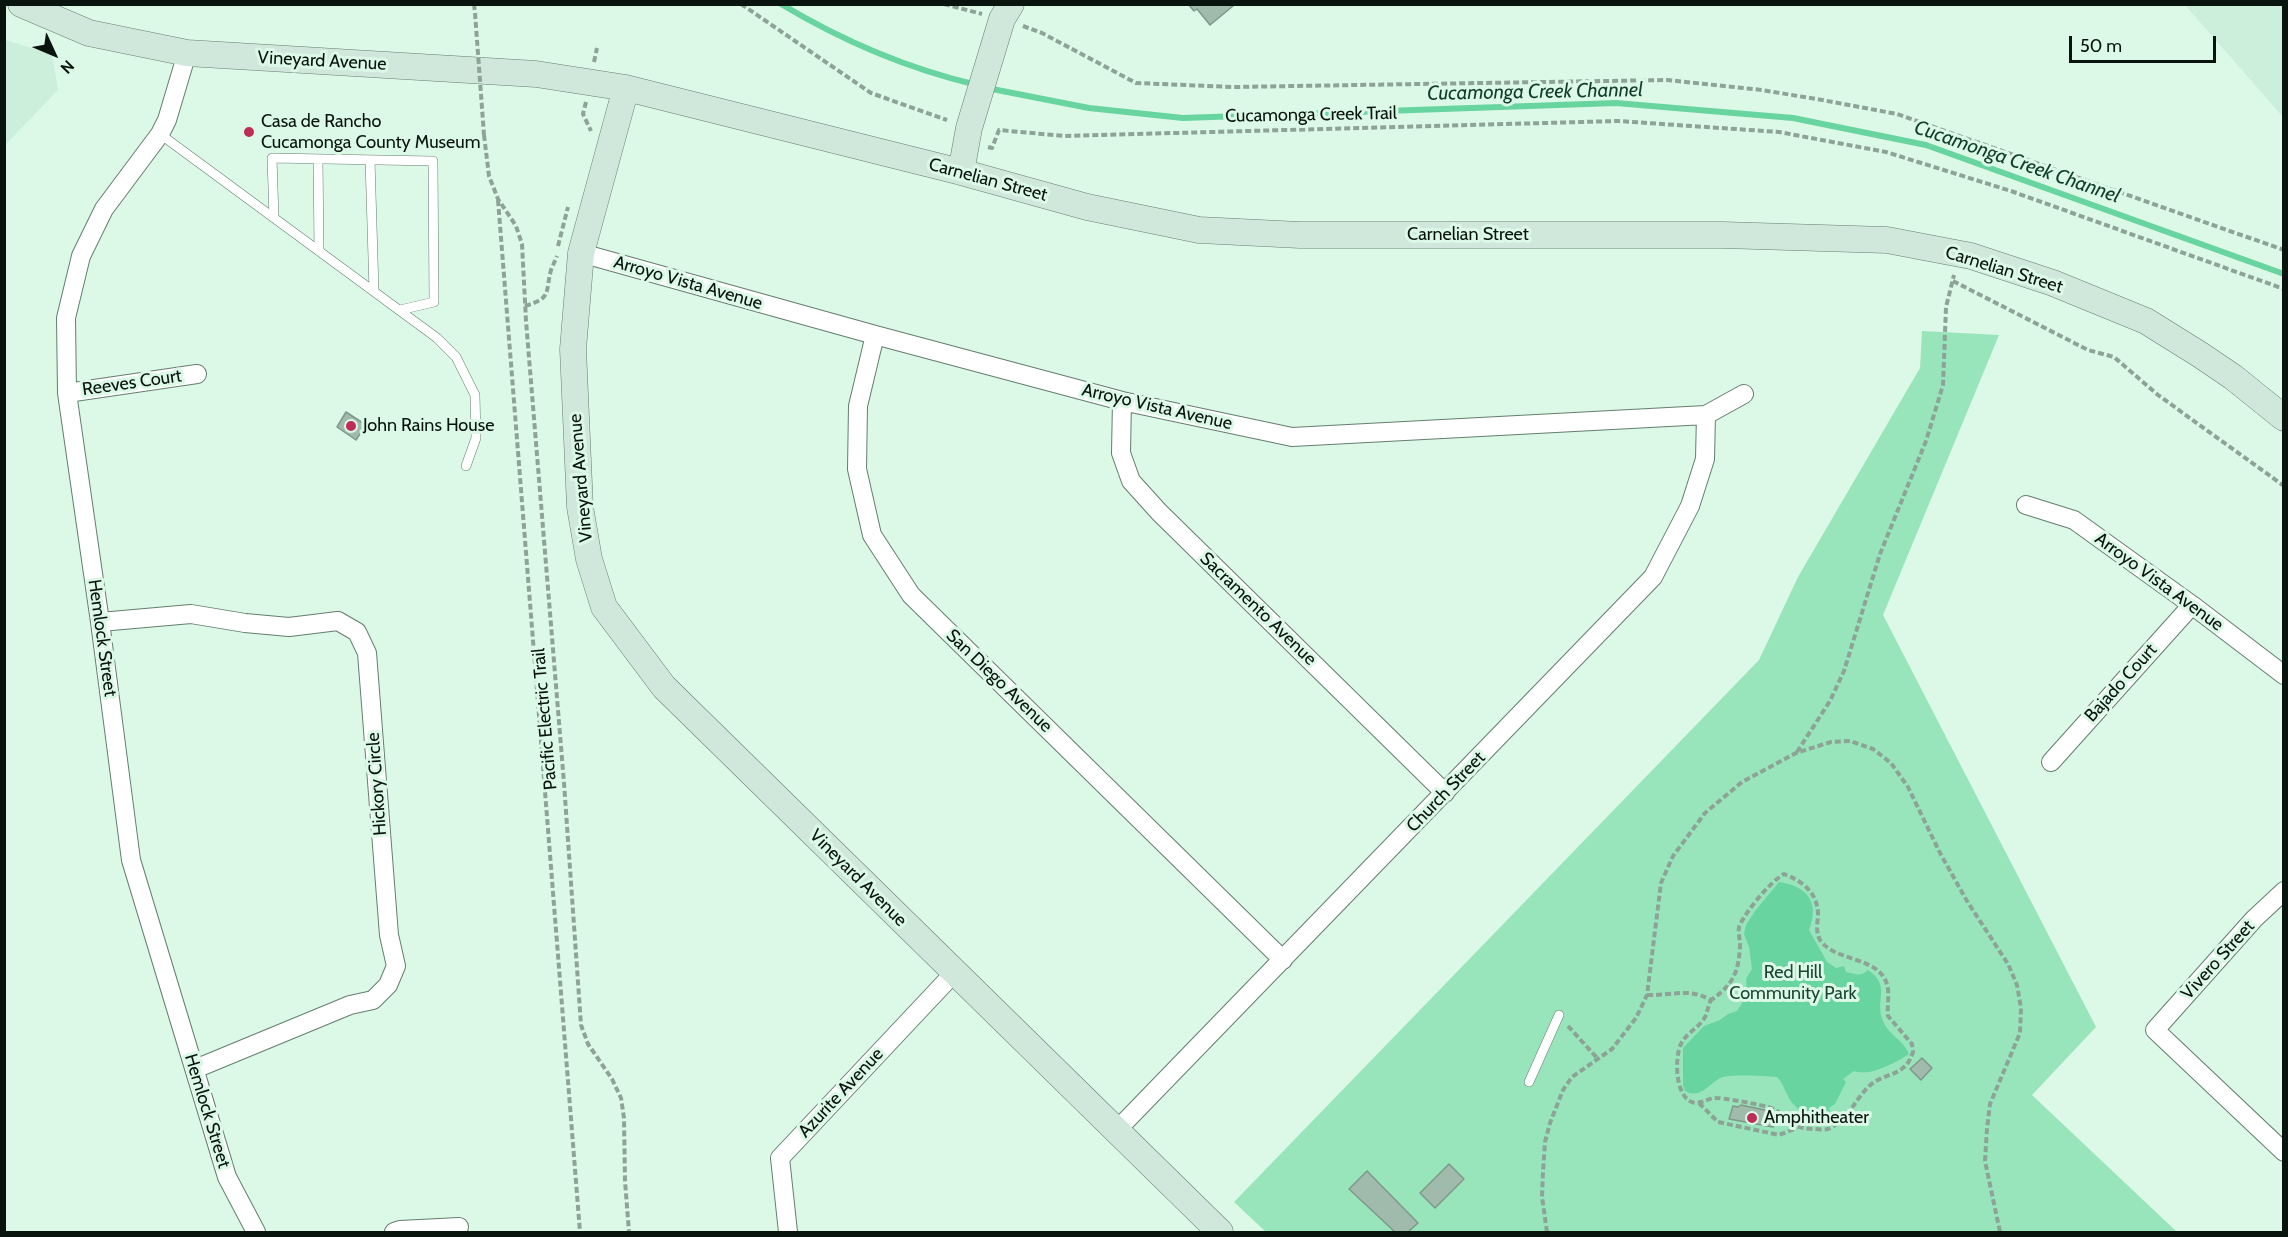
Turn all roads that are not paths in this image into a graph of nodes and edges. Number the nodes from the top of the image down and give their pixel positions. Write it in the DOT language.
graph roads {
  1 [pos="21,4"];
  2 [pos="1007,12"];
  3 [pos="187,53"];
  4 [pos="626,88"];
  5 [pos="160,135"];
  6 [pos="318,159"];
  7 [pos="370,160"];
  8 [pos="961,172"];
  9 [pos="274,218"];
  10 [pos="319,250"];
  11 [pos="581,253"];
  12 [pos="374,291"];
  13 [pos="400,310"];
  14 [pos="875,335"];
  15 [pos="197,374"];
  16 [pos="67,393"];
  17 [pos="1744,394"];
  18 [pos="1122,401"];
  19 [pos="1706,415"];
  20 [pos="2283,418"];
  21 [pos="466,466"];
  22 [pos="2026,505"];
  23 [pos="2192,605"];
  24 [pos="100,622"];
  25 [pos="2283,675"];
  26 [pos="2051,762"];
  27 [pos="1445,793"];
  28 [pos="2283,891"];
  29 [pos="1283,960"];
  30 [pos="954,974"];
  31 [pos="1559,1015"];
  32 [pos="195,1069"];
  33 [pos="1529,1082"];
  34 [pos="1116,1131"];
  35 [pos="2283,1152"];
  36 [pos="459,1227"];
  37 [pos="256,1233"];
  38 [pos="394,1233"];
  39 [pos="788,1233"];
  40 [pos="1220,1233"];
  1 -- 3 [label="main road, Vineyard Avenue"];
  2 -- 8 [label="main road"];
  3 -- 4 [label="main road, Vineyard Avenue"];
  3 -- 5 [label="street, Hemlock Street"];
  4 -- 8 [label="main road, Carnelian Street"];
  4 -- 11 [label="main road, Vineyard Avenue"];
  5 -- 9 [label="lane"];
  5 -- 16 [label="street, Hemlock Street"];
  6 -- 7 [label="lane"];
  6 -- 9 [label="lane"];
  6 -- 10 [label="lane"];
  7 -- 12 [label="lane"];
  7 -- 13 [label="lane"];
  8 -- 20 [label="main road, Carnelian Street"];
  9 -- 10 [label="lane"];
  10 -- 12 [label="lane"];
  11 -- 14 [label="street, Arroyo Vista Avenue"];
  11 -- 30 [label="main road, Vineyard Avenue"];
  12 -- 13 [label="lane"];
  13 -- 21 [label="lane"];
  14 -- 18 [label="street, Arroyo Vista Avenue"];
  14 -- 29 [label="street, San Diego Avenue"];
  15 -- 16 [label="street, Reeves Court"];
  16 -- 24 [label="street, Hemlock Street"];
  17 -- 19 [label="street, Arroyo Vista Avenue"];
  18 -- 19 [label="street, Arroyo Vista Avenue"];
  18 -- 27 [label="street, Sacramento Avenue"];
  19 -- 27 [label="street, Church Street"];
  22 -- 23 [label="street, Arroyo Vista Avenue"];
  23 -- 25 [label="street, Arroyo Vista Avenue"];
  23 -- 26 [label="street, Bajado Court"];
  24 -- 32 [label="street, Hemlock Street"];
  24 -- 32 [label="street, Hickory Circle"];
  27 -- 29 [label="street, Church Street"];
  28 -- 35 [label="street, Vivero Street"];
  29 -- 34 [label="street, Church Street"];
  30 -- 34 [label="main road, Vineyard Avenue"];
  30 -- 39 [label="street, Azurite Avenue"];
  31 -- 33 [label="lane"];
  32 -- 37 [label="street, Hemlock Street"];
  34 -- 40 [label="main road, Vineyard Avenue"];
  36 -- 38 [label="street"];
}
